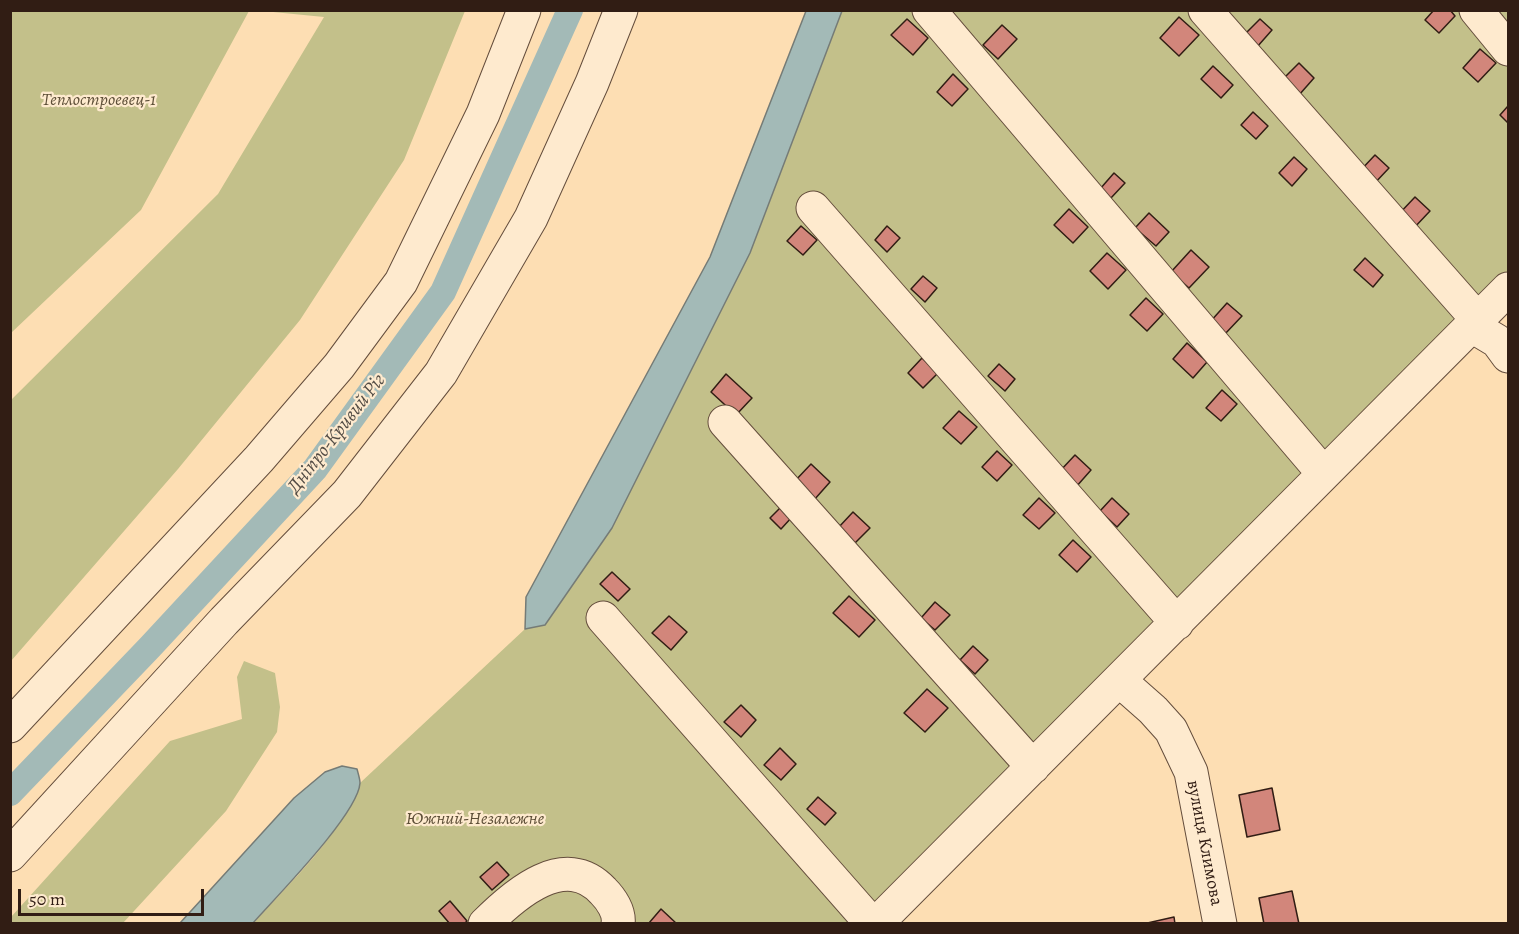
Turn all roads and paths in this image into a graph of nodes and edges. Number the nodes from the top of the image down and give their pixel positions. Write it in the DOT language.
graph roads {
  1 [pos="524,10"];
  2 [pos="621,10"];
  3 [pos="929,10"];
  4 [pos="1204,10"];
  5 [pos="1476,10"];
  6 [pos="1509,49"];
  7 [pos="813,208"];
  8 [pos="1509,289"];
  9 [pos="1475,323"];
  10 [pos="1509,356"];
  11 [pos="725,422"];
  12 [pos="1324,474"];
  13 [pos="603,618"];
  14 [pos="1177,623"];
  15 [pos="1119,680"];
  16 [pos="10,726"];
  17 [pos="1033,767"];
  18 [pos="10,855"];
  19 [pos="485,924"];
  20 [pos="618,924"];
  21 [pos="874,924"];
  22 [pos="1220,924"];
  1 -- 16 [label="street"];
  2 -- 18 [label="street"];
  3 -- 12 [label="street"];
  4 -- 9 [label="street"];
  5 -- 6 [label="street"];
  7 -- 14 [label="street"];
  8 -- 9 [label="street"];
  9 -- 10 [label="street"];
  9 -- 12 [label="street"];
  11 -- 17 [label="street"];
  12 -- 14 [label="street"];
  13 -- 21 [label="street"];
  14 -- 15 [label="street"];
  15 -- 17 [label="street"];
  15 -- 22 [label="street, вулиця Климова"];
  17 -- 21 [label="street"];
  19 -- 20 [label="street"];
}
